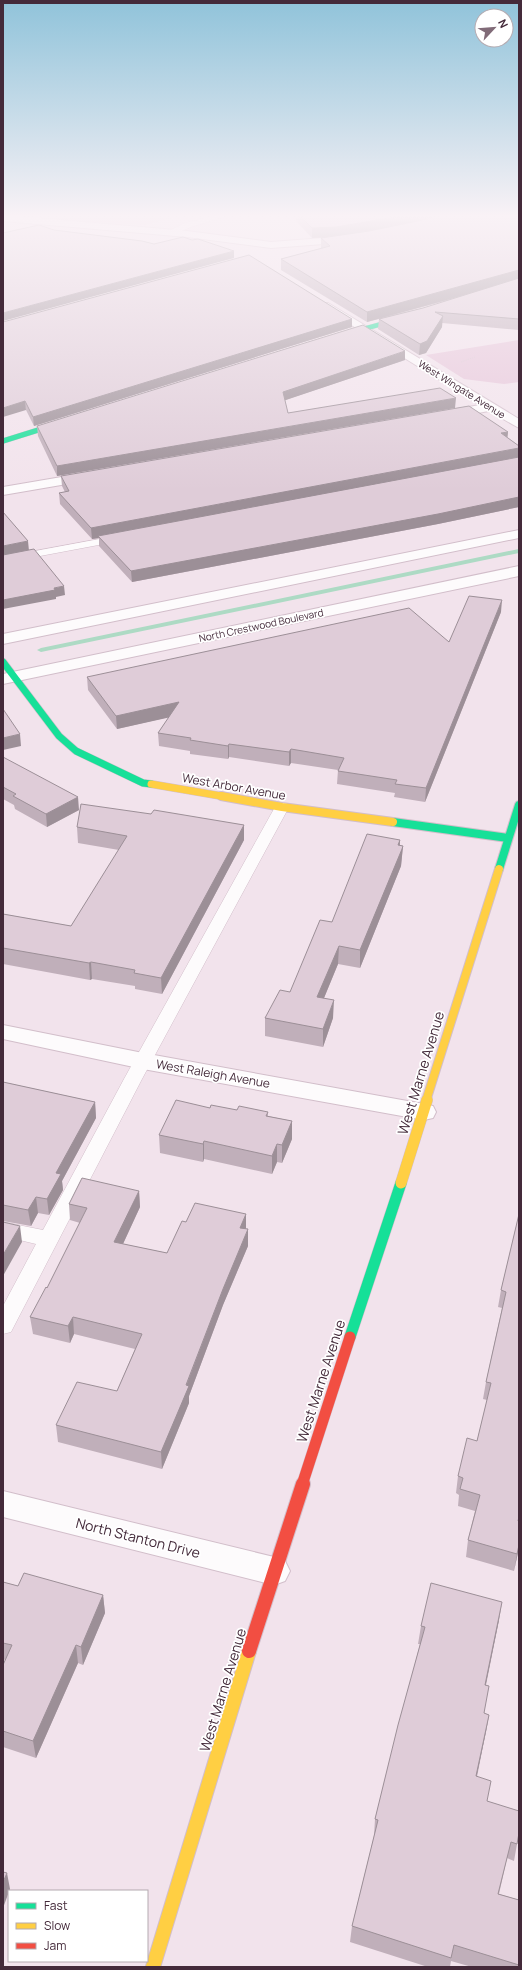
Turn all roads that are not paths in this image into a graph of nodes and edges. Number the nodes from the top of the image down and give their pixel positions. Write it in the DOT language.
graph roads {
  1 [pos="330,307"];
  2 [pos="418,315"];
  3 [pos="363,328"];
  4 [pos="329,339"];
  5 [pos="491,407"];
  6 [pos="434,416"];
  7 [pos="79,417"];
  8 [pos="519,424"];
  9 [pos="3,441"];
  10 [pos="105,473"];
  11 [pos="3,491"];
  12 [pos="519,534"];
  13 [pos="128,536"];
  14 [pos="3,560"];
  15 [pos="519,571"];
  16 [pos="3,639"];
  17 [pos="3,662"];
  18 [pos="8,678"];
  19 [pos="519,805"];
  20 [pos="282,807"];
  21 [pos="508,838"];
  22 [pos="3,1032"];
  23 [pos="143,1061"];
  24 [pos="424,1112"];
  25 [pos="3,1229"];
  26 [pos="48,1240"];
  27 [pos="3,1326"];
  28 [pos="3,1504"];
  29 [pos="274,1571"];
  30 [pos="153,1967"];
  1 -- 3 [label="street, West Wingate Avenue"];
  2 -- 3 [label="street"];
  3 -- 4 [label="street"];
  3 -- 5 [label="street, West Wingate Avenue"];
  5 -- 6 [label="street"];
  5 -- 8 [label="street, West Wingate Avenue"];
  7 -- 9 [label="street"];
  10 -- 11 [label="street"];
  12 -- 16 [label="street"];
  13 -- 14 [label="lane"];
  15 -- 18 [label="street, North Crestwood Boulevard"];
  17 -- 18 [label="street, West Arbor Avenue"];
  18 -- 20 [label="street, West Arbor Avenue"];
  19 -- 21 [label="street, West Marne Avenue"];
  20 -- 21 [label="street, West Arbor Avenue"];
  20 -- 23 [label="lane"];
  21 -- 24 [label="street, West Marne Avenue"];
  22 -- 23 [label="street, West Raleigh Avenue"];
  23 -- 24 [label="street, West Raleigh Avenue"];
  23 -- 26 [label="lane"];
  24 -- 29 [label="street, West Marne Avenue"];
  25 -- 26 [label="lane"];
  26 -- 27 [label="lane"];
  28 -- 29 [label="street, North Stanton Drive"];
  29 -- 30 [label="street, West Marne Avenue"];
}
